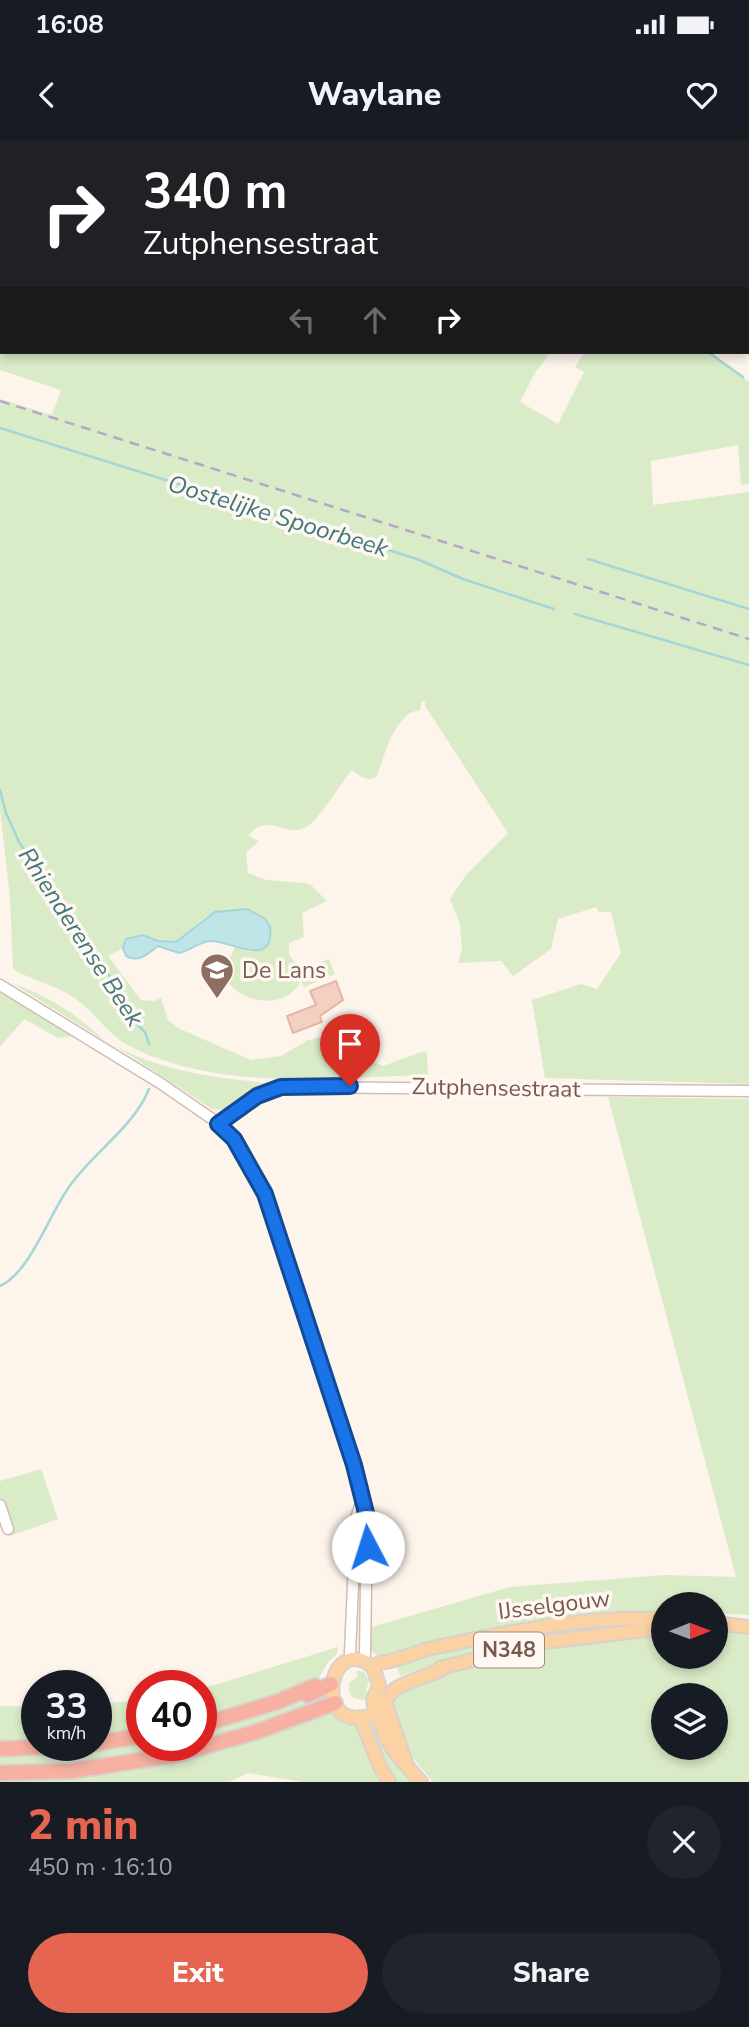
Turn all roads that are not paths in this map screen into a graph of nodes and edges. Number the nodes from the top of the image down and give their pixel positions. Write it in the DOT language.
graph roads {
  1 [pos="0,985"];
  2 [pos="749,1091"];
  3 [pos="218,1124"];
  4 [pos="361,1503"];
  5 [pos="0,1504"];
  6 [pos="8,1529"];
  7 [pos="651,1619"];
  8 [pos="651,1629"];
  9 [pos="353,1656"];
  10 [pos="379,1667"];
  11 [pos="331,1684"];
  12 [pos="315,1686"];
  13 [pos="391,1689"];
  14 [pos="284,1700"];
  15 [pos="338,1704"];
  16 [pos="379,1707"];
  17 [pos="360,1717"];
  18 [pos="217,1720"];
  19 [pos="21,1748"];
  20 [pos="0,1749"];
  21 [pos="0,1773"];
  22 [pos="389,1782"];
  23 [pos="421,1782"];
  1 -- 3 [label="street"];
  2 -- 3 [label="street, Zutphensestraat"];
  3 -- 4 [label="street"];
  4 -- 9 [label="street"];
  4 -- 9 [label="street"];
  5 -- 6 [label="street"];
  7 -- 10 [label="main road, IJsselgouw / N348"];
  8 -- 13 [label="main road, IJsselgouw / N348"];
  9 -- 10 [label="main road"];
  9 -- 11 [label="main road"];
  9 -- 12 [label="main road"];
  9 -- 15 [label="main road"];
  10 -- 13 [label="main road"];
  10 -- 16 [label="main road"];
  11 -- 14 [label="highway"];
  11 -- 15 [label="main road"];
  12 -- 14 [label="highway"];
  13 -- 16 [label="main road"];
  14 -- 18 [label="highway"];
  15 -- 16 [label="main road"];
  15 -- 17 [label="main road"];
  15 -- 21 [label="highway"];
  16 -- 17 [label="main road"];
  16 -- 23 [label="main road"];
  17 -- 22 [label="main road"];
  19 -- 20 [label="highway"];
}
